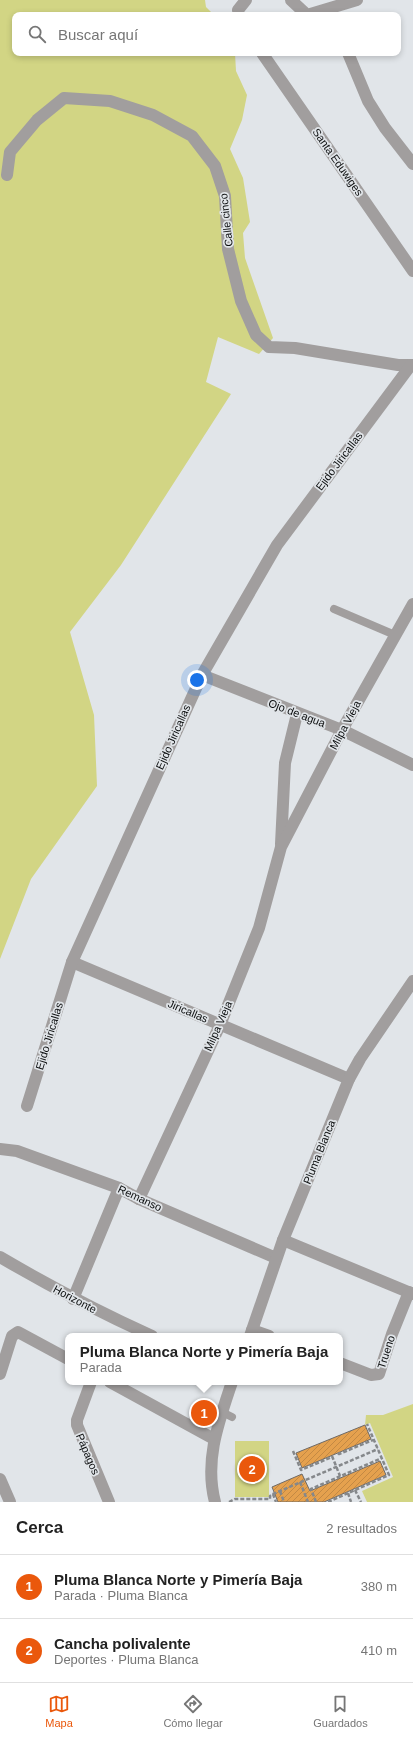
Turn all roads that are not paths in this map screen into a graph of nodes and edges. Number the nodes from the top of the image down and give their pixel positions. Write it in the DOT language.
graph roads {
  1 [pos="246,0"];
  2 [pos="291,0"];
  3 [pos="357,0"];
  4 [pos="331,11"];
  5 [pos="238,12"];
  6 [pos="304,12"];
  7 [pos="264,56"];
  8 [pos="349,56"];
  9 [pos="413,164"];
  10 [pos="7,175"];
  11 [pos="413,271"];
  12 [pos="412,365"];
  13 [pos="413,604"];
  14 [pos="334,609"];
  15 [pos="395,635"];
  16 [pos="202,675"];
  17 [pos="297,714"];
  18 [pos="342,730"];
  19 [pos="413,764"];
  20 [pos="280,847"];
  21 [pos="72,962"];
  22 [pos="413,981"];
  23 [pos="220,1025"];
  24 [pos="349,1079"];
  25 [pos="27,1106"];
  26 [pos="0,1149"];
  27 [pos="119,1188"];
  28 [pos="139,1199"];
  29 [pos="283,1240"];
  30 [pos="0,1257"];
  31 [pos="276,1258"];
  32 [pos="411,1293"];
  33 [pos="73,1299"];
  34 [pos="146,1333"];
  35 [pos="251,1333"];
  36 [pos="65,1357"];
  37 [pos="343,1364"];
  38 [pos="0,1374"];
  39 [pos="90,1385"];
  40 [pos="115,1385"];
  41 [pos="232,1385"];
  42 [pos="214,1439"];
  43 [pos="0,1479"];
  44 [pos="10,1502"];
  45 [pos="109,1502"];
  46 [pos="215,1502"];
  1 -- 5 [label="street"];
  2 -- 6 [label="street"];
  3 -- 4 [label="street"];
  7 -- 11 [label="street, Santa Eduwiges"];
  8 -- 9 [label="street"];
  10 -- 12 [label="street, Calle cinco"];
  12 -- 16 [label="street, Ejido Jiricallas"];
  13 -- 15 [label="street, Milpa Vieja"];
  14 -- 15 [label="lane"];
  15 -- 18 [label="street, Milpa Vieja"];
  16 -- 17 [label="street, Ojo de agua"];
  16 -- 21 [label="street, Ejido Jiricallas"];
  17 -- 18 [label="street, Ojo de agua"];
  17 -- 20 [label="street, Milpa Vieja"];
  18 -- 19 [label="street, Ojo de agua"];
  18 -- 20 [label="street, Milpa Vieja"];
  20 -- 23 [label="street, Milpa Vieja"];
  21 -- 23 [label="street, Jiricallas"];
  21 -- 25 [label="street, Ejido Jiricallas"];
  22 -- 24 [label="street, Pluma Blanca"];
  23 -- 24 [label="street, Jiricallas"];
  23 -- 28 [label="street, Milpa Vieja"];
  24 -- 29 [label="street, Pluma Blanca"];
  26 -- 27 [label="street, Remanso"];
  27 -- 28 [label="street, Remanso"];
  27 -- 33 [label="street"];
  28 -- 31 [label="street, Remanso"];
  29 -- 31 [label="street, Pluma Blanca"];
  29 -- 32 [label="street"];
  30 -- 33 [label="street, Horizonte"];
  31 -- 35 [label="street, Pluma Blanca"];
  32 -- 37 [label="street, Trueno"];
  33 -- 34 [label="street, Horizonte"];
  36 -- 38 [label="street"];
  39 -- 45 [label="street, Pápagos"];
  40 -- 42 [label="street"];
  41 -- 42 [label="street"];
  42 -- 46 [label="street"];
  43 -- 44 [label="street"];
}
